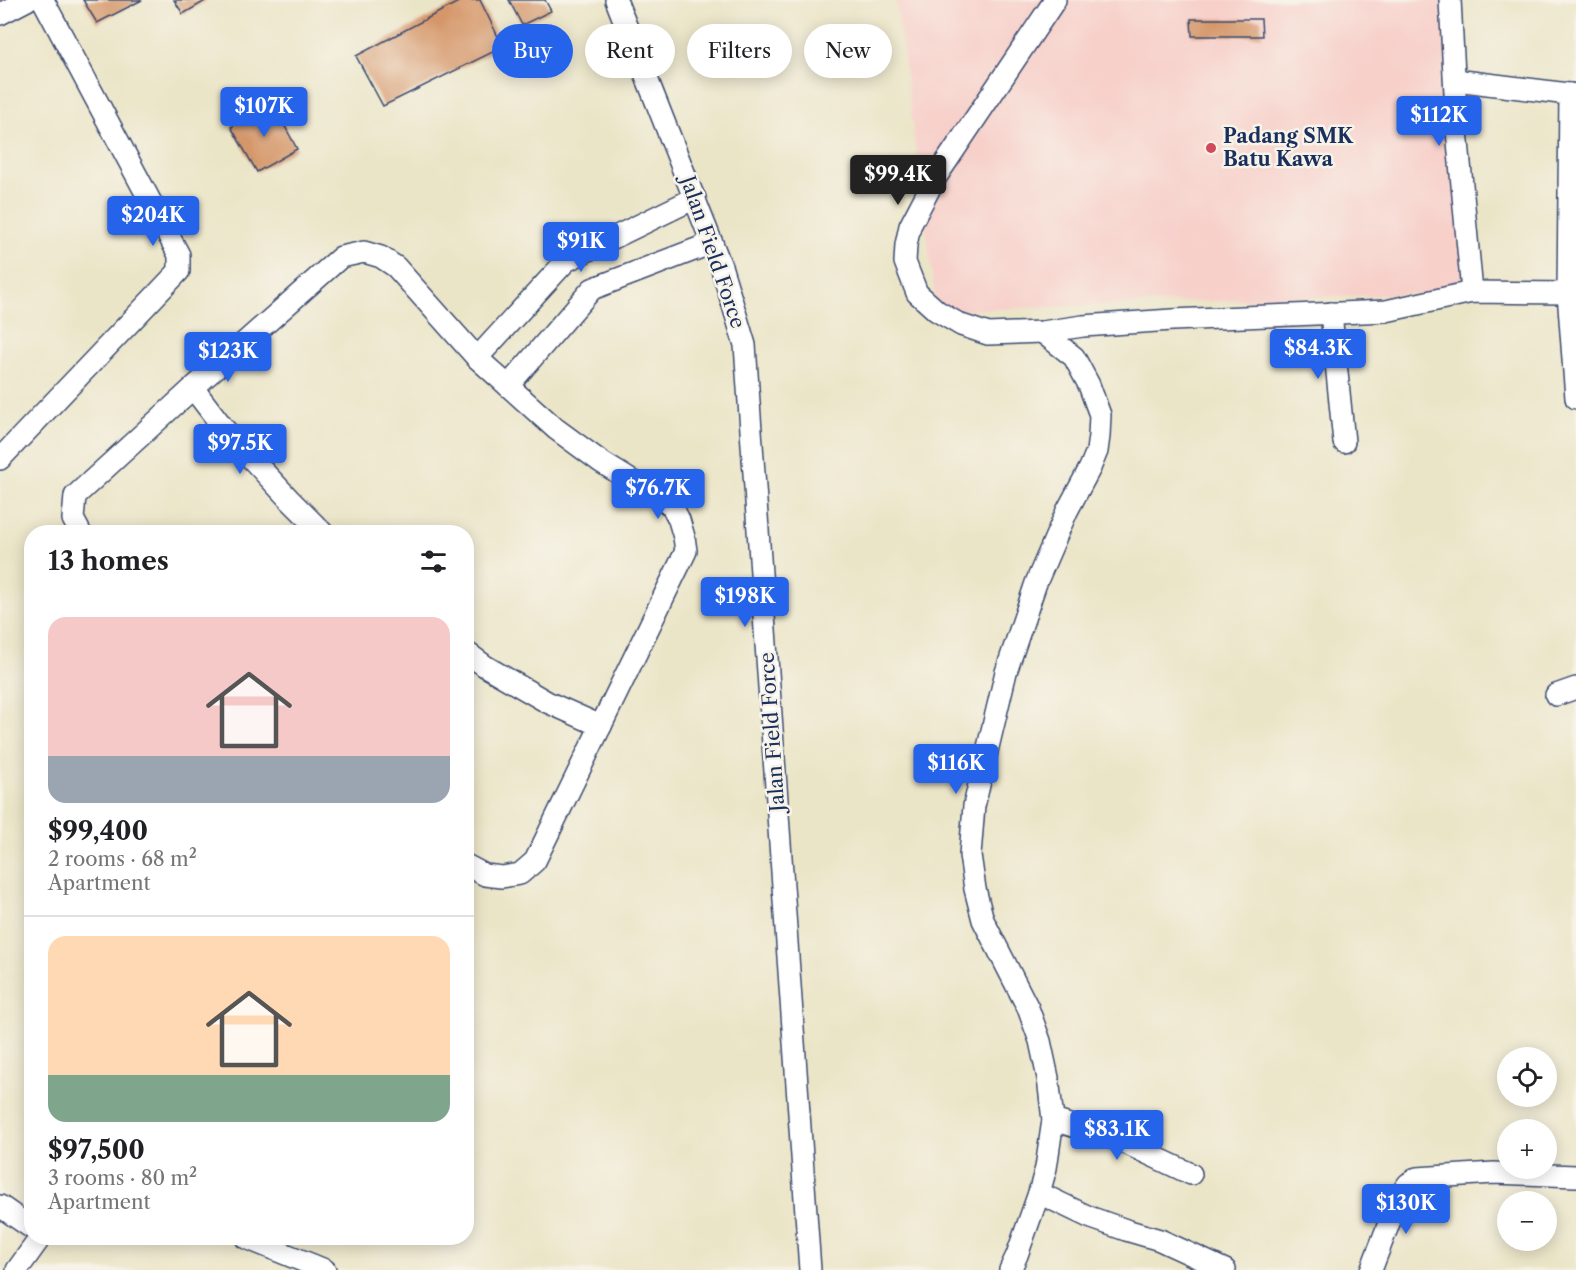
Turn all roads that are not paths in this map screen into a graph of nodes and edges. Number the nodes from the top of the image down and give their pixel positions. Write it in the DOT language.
graph roads {
  1 [pos="27,0"];
  2 [pos="43,0"];
  3 [pos="616,0"];
  4 [pos="1055,0"];
  5 [pos="1450,0"];
  6 [pos="0,14"];
  7 [pos="1455,80"];
  8 [pos="1573,94"];
  9 [pos="695,198"];
  10 [pos="712,243"];
  11 [pos="1472,292"];
  12 [pos="1572,294"];
  13 [pos="1331,313"];
  14 [pos="1042,332"];
  15 [pos="477,358"];
  16 [pos="508,386"];
  17 [pos="193,388"];
  18 [pos="1576,398"];
  19 [pos="1344,442"];
  20 [pos="0,459"];
  21 [pos="76,525"];
  22 [pos="315,525"];
  23 [pos="474,658"];
  24 [pos="1576,688"];
  25 [pos="1556,695"];
  26 [pos="601,726"];
  27 [pos="474,869"];
  28 [pos="1053,1120"];
  29 [pos="1191,1174"];
  30 [pos="1576,1176"];
  31 [pos="1039,1193"];
  32 [pos="0,1206"];
  33 [pos="24,1222"];
  34 [pos="35,1245"];
  35 [pos="263,1245"];
  36 [pos="17,1270"];
  37 [pos="325,1270"];
  38 [pos="810,1270"];
  39 [pos="1010,1270"];
  40 [pos="1225,1270"];
  41 [pos="1371,1270"];
  1 -- 6 [label="street"];
  2 -- 20 [label="street"];
  3 -- 9 [label="street, Jalan Field Force"];
  4 -- 14 [label="street"];
  5 -- 7 [label="street"];
  7 -- 8 [label="street"];
  7 -- 11 [label="street"];
  8 -- 12 [label="street"];
  9 -- 10 [label="street, Jalan Field Force"];
  9 -- 15 [label="street"];
  10 -- 16 [label="street"];
  10 -- 38 [label="street, Jalan Field Force"];
  11 -- 12 [label="street"];
  11 -- 13 [label="street"];
  12 -- 18 [label="street"];
  13 -- 14 [label="street"];
  13 -- 19 [label="street"];
  14 -- 28 [label="street"];
  15 -- 16 [label="street"];
  15 -- 17 [label="street"];
  16 -- 26 [label="street"];
  17 -- 21 [label="street"];
  17 -- 22 [label="street"];
  23 -- 26 [label="street"];
  24 -- 25 [label="street"];
  26 -- 27 [label="street"];
  28 -- 29 [label="street"];
  28 -- 31 [label="street"];
  30 -- 41 [label="street"];
  31 -- 39 [label="street"];
  31 -- 40 [label="street"];
  32 -- 33 [label="street"];
  34 -- 36 [label="street"];
  35 -- 37 [label="street"];
}
